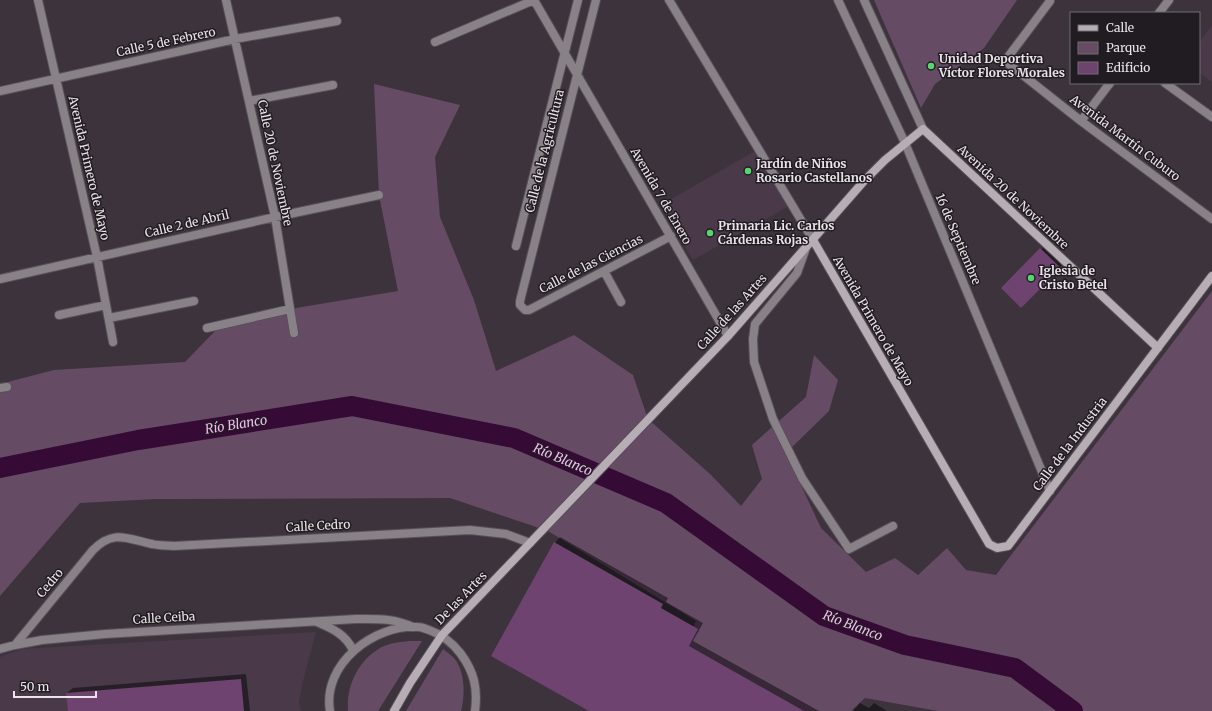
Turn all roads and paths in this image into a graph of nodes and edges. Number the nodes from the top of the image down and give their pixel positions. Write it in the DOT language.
graph roads {
  1 [pos="38,0"];
  2 [pos="226,0"];
  3 [pos="534,0"];
  4 [pos="578,0"];
  5 [pos="596,0"];
  6 [pos="669,0"];
  7 [pos="838,0"];
  8 [pos="864,0"];
  9 [pos="1169,0"];
  10 [pos="1050,1"];
  11 [pos="1160,12"];
  12 [pos="337,21"];
  13 [pos="235,39"];
  14 [pos="434,42"];
  15 [pos="566,56"];
  16 [pos="575,71"];
  17 [pos="56,79"];
  18 [pos="1109,84"];
  19 [pos="1166,84"];
  20 [pos="333,85"];
  21 [pos="0,91"];
  22 [pos="249,101"];
  23 [pos="1212,117"];
  24 [pos="1081,121"];
  25 [pos="923,129"];
  26 [pos="905,143"];
  27 [pos="379,195"];
  28 [pos="275,217"];
  29 [pos="1212,219"];
  30 [pos="671,236"];
  31 [pos="812,240"];
  32 [pos="516,246"];
  33 [pos="806,247"];
  34 [pos="97,257"];
  35 [pos="604,271"];
  36 [pos="1212,276"];
  37 [pos="0,279"];
  38 [pos="194,301"];
  39 [pos="621,302"];
  40 [pos="106,304"];
  41 [pos="522,308"];
  42 [pos="290,309"];
  43 [pos="59,315"];
  44 [pos="109,318"];
  45 [pos="207,328"];
  46 [pos="294,333"];
  47 [pos="728,336"];
  48 [pos="114,342"];
  49 [pos="1158,348"];
  50 [pos="1050,491"];
  51 [pos="560,512"];
  52 [pos="893,526"];
  53 [pos="106,539"];
  54 [pos="530,543"];
  55 [pos="997,548"];
  56 [pos="315,621"];
  57 [pos="413,627"];
  58 [pos="442,635"];
  59 [pos="15,644"];
  60 [pos="0,649"];
  61 [pos="353,650"];
  62 [pos="330,711"];
  63 [pos="394,711"];
  64 [pos="475,711"];
  1 -- 17 [label="street, Avenida Primero de Mayo"];
  2 -- 13 [label="street, Calle 20 de Noviembre"];
  3 -- 14 [label="street"];
  3 -- 15 [label="street"];
  4 -- 15 [label="street, Calle de la Agricultura"];
  5 -- 16 [label="street, Calle de la Agricultura"];
  6 -- 31 [label="street, Avenida Primero de Mayo"];
  7 -- 26 [label="street, 16 de Septiembre"];
  8 -- 25 [label="street"];
  9 -- 11 [label="street"];
  10 -- 24 [label="street, Avenida Martín Cuburo"];
  12 -- 13 [label="street, Calle 5 de Febrero"];
  13 -- 17 [label="street, Calle 5 de Febrero"];
  13 -- 22 [label="street, Calle 20 de Noviembre"];
  15 -- 16 [label="street, Avenida 7 de Enero"];
  15 -- 32 [label="street, Calle de la Agricultura"];
  16 -- 30 [label="street, Avenida 7 de Enero"];
  16 -- 41 [label="street, Calle de la Agricultura"];
  17 -- 21 [label="street, Calle 5 de Febrero"];
  17 -- 34 [label="street, Avenida Primero de Mayo"];
  18 -- 24 [label="street"];
  19 -- 23 [label="street"];
  20 -- 22 [label="street"];
  22 -- 28 [label="street, Calle 20 de Noviembre"];
  24 -- 29 [label="street, Avenida Martín Cuburo"];
  25 -- 26 [label="street, Calle de las Artes"];
  25 -- 49 [label="street, Avenida 20 de Noviembre"];
  26 -- 31 [label="street, Calle de las Artes"];
  26 -- 50 [label="street, 16 de Septiembre"];
  27 -- 28 [label="street, Calle 2 de Abril"];
  28 -- 34 [label="street, Calle 2 de Abril"];
  28 -- 42 [label="street, Calle 20 de Noviembre"];
  30 -- 35 [label="street, Calle de las Ciencias"];
  30 -- 47 [label="street, Avenida 7 de Enero"];
  31 -- 33 [label="street, Calle de las Artes"];
  31 -- 55 [label="street, Avenida Primero de Mayo"];
  33 -- 47 [label="street, Calle de las Artes"];
  33 -- 52 [label="street"];
  34 -- 37 [label="street, Calle 2 de Abril"];
  34 -- 40 [label="street, Avenida Primero de Mayo"];
  35 -- 39 [label="street"];
  35 -- 41 [label="street, Calle de las Ciencias"];
  36 -- 49 [label="street, Calle de la Industria"];
  38 -- 44 [label="street"];
  40 -- 43 [label="street"];
  40 -- 44 [label="street, Avenida Primero de Mayo"];
  42 -- 45 [label="street"];
  42 -- 46 [label="street, Calle 20 de Noviembre"];
  44 -- 48 [label="street, Avenida Primero de Mayo"];
  47 -- 51 [label="street, Calle de las Artes"];
  49 -- 50 [label="street, Calle de la Industria"];
  50 -- 55 [label="street, Calle de la Industria"];
  51 -- 54 [label="street, De las Artes"];
  53 -- 54 [label="street, Calle Cedro"];
  53 -- 59 [label="street, Cedro"];
  54 -- 58 [label="street, De las Artes"];
  56 -- 57 [label="street, Calle Ceiba"];
  56 -- 59 [label="street, Calle Ceiba"];
  56 -- 61 [label="street, Calle Ceiba"];
  57 -- 58 [label="street"];
  57 -- 61 [label="street"];
  58 -- 63 [label="street, De las Artes"];
  58 -- 64 [label="street"];
  59 -- 60 [label="street, Calle Ceiba"];
  61 -- 62 [label="street"];
}
